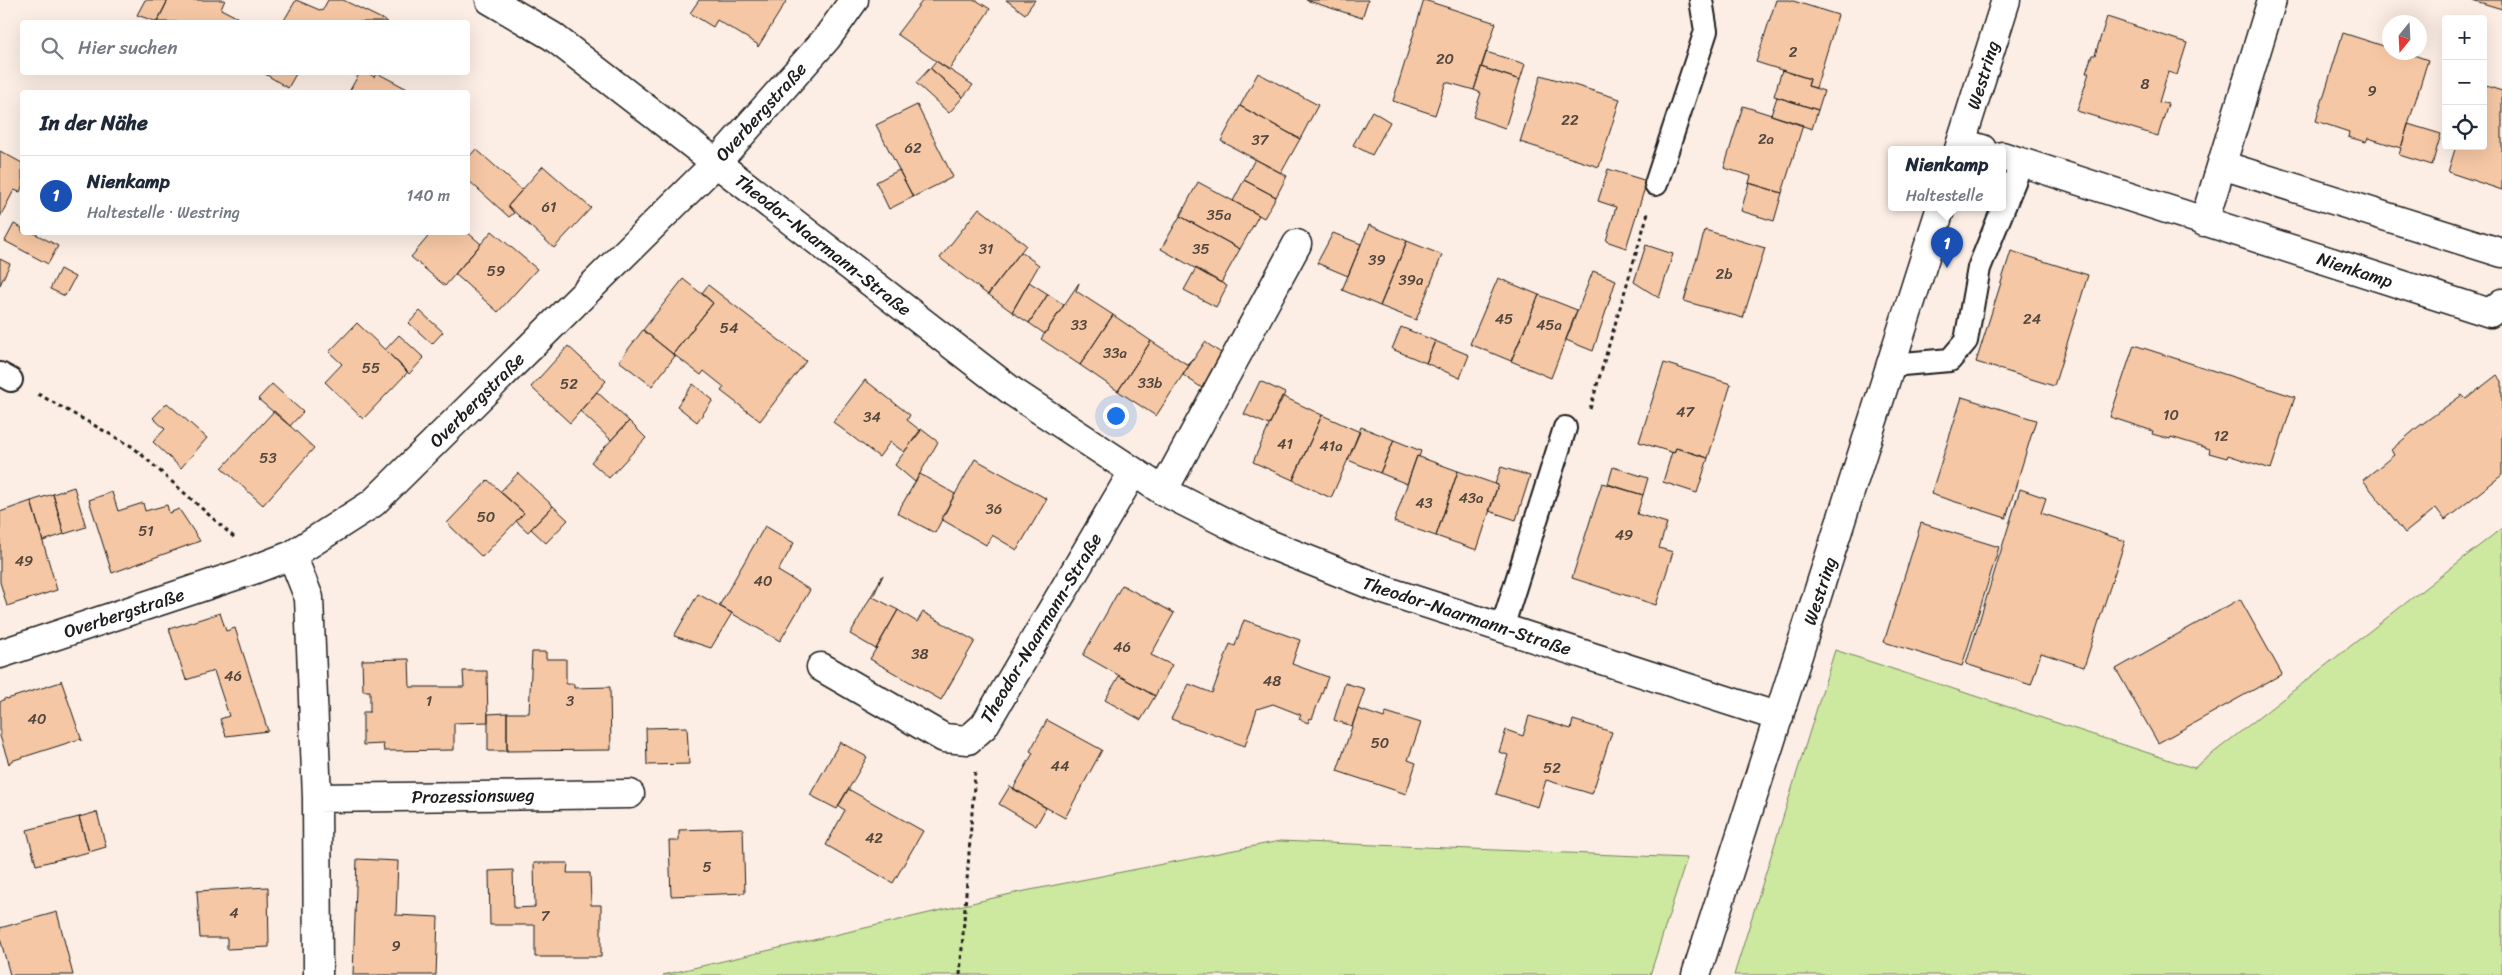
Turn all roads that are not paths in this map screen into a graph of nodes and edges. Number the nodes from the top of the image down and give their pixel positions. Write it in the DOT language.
graph roads {
  1 [pos="490,0"];
  2 [pos="854,0"];
  3 [pos="1701,0"];
  4 [pos="2006,0"];
  5 [pos="2272,0"];
  6 [pos="1967,146"];
  7 [pos="2012,159"];
  8 [pos="717,162"];
  9 [pos="2222,165"];
  10 [pos="2006,179"];
  11 [pos="1656,184"];
  12 [pos="1940,211"];
  13 [pos="1996,211"];
  14 [pos="2204,222"];
  15 [pos="1297,244"];
  16 [pos="2502,253"];
  17 [pos="2502,303"];
  18 [pos="1892,365"];
  19 [pos="1565,428"];
  20 [pos="1133,472"];
  21 [pos="1163,490"];
  22 [pos="292,554"];
  23 [pos="1502,628"];
  24 [pos="0,654"];
  25 [pos="821,667"];
  26 [pos="1779,717"];
  27 [pos="630,794"];
  28 [pos="317,798"];
  29 [pos="318,975"];
  30 [pos="1696,975"];
  1 -- 8 [label="street, Theodor-Naarmann-Straße"];
  2 -- 8 [label="street, Overbergstraße"];
  3 -- 11 [label="lane"];
  4 -- 6 [label="street, Westring"];
  5 -- 9 [label="street"];
  7 -- 10 [label="lane"];
  7 -- 14 [label="street, Nienkamp"];
  8 -- 20 [label="street, Theodor-Naarmann-Straße"];
  8 -- 22 [label="street, Overbergstraße"];
  9 -- 14 [label="street"];
  9 -- 16 [label="street"];
  12 -- 18 [label="street, Westring"];
  13 -- 18 [label="lane"];
  14 -- 17 [label="street, Nienkamp"];
  15 -- 21 [label="street"];
  18 -- 26 [label="street, Westring"];
  19 -- 23 [label="lane"];
  20 -- 21 [label="street, Theodor-Naarmann-Straße"];
  20 -- 25 [label="street, Theodor-Naarmann-Straße"];
  21 -- 23 [label="street, Theodor-Naarmann-Straße"];
  22 -- 24 [label="street, Overbergstraße"];
  22 -- 28 [label="street"];
  23 -- 26 [label="street, Theodor-Naarmann-Straße"];
  26 -- 30 [label="street, Westring"];
  27 -- 28 [label="street, Prozessionsweg"];
  28 -- 29 [label="street"];
}
